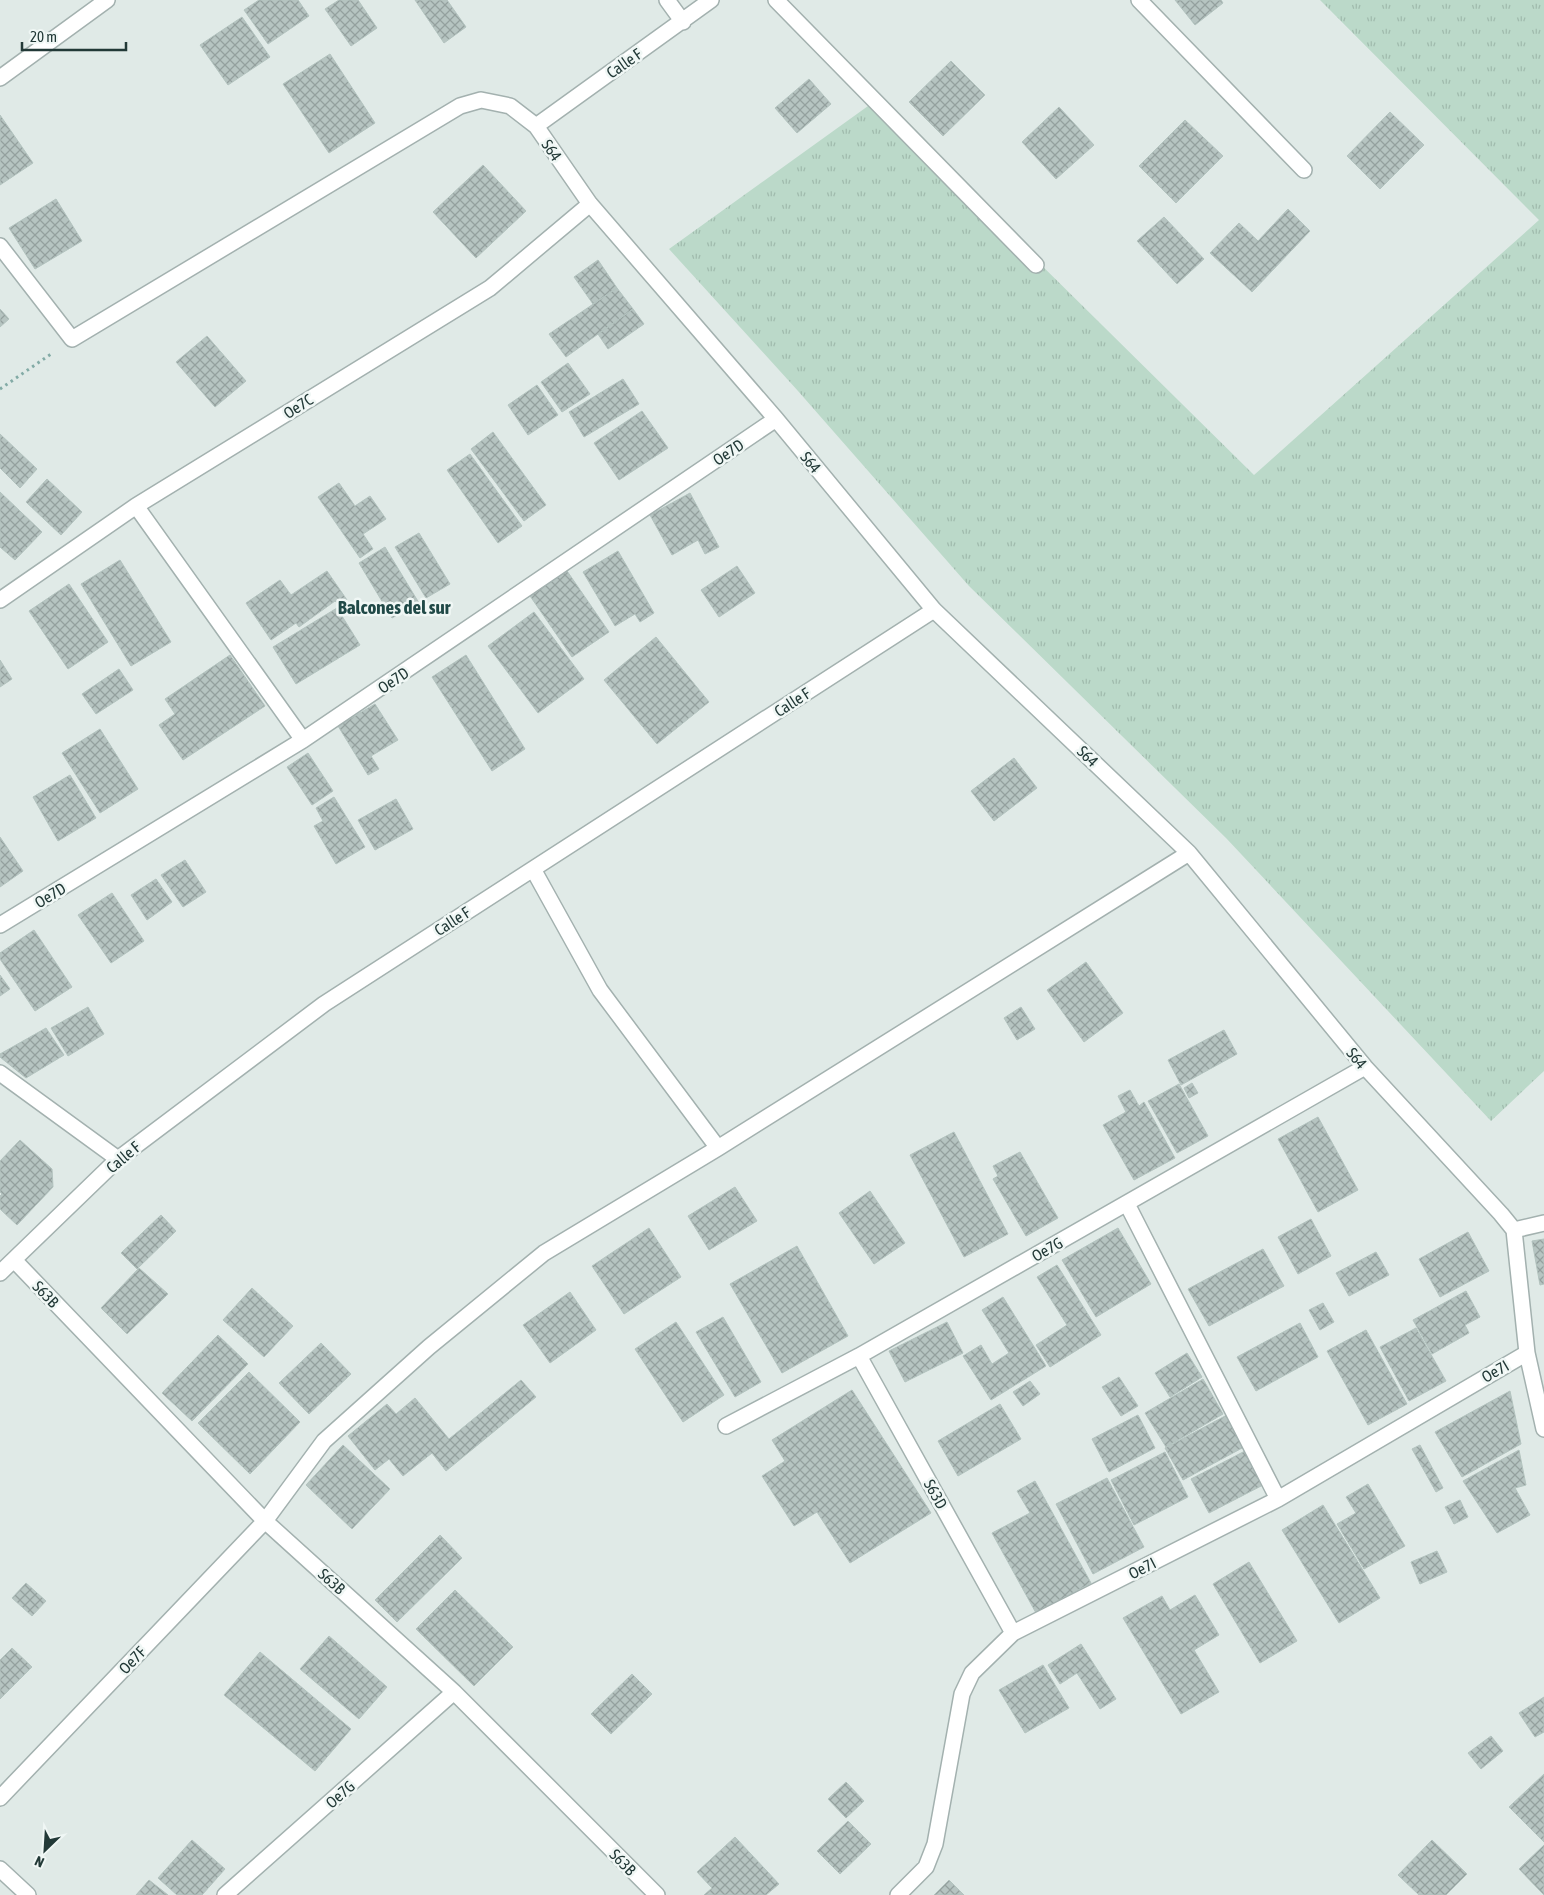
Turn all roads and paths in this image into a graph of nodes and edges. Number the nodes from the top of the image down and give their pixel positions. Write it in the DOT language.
graph roads {
  1 [pos="107,0"];
  2 [pos="668,0"];
  3 [pos="711,0"];
  4 [pos="776,0"];
  5 [pos="1139,0"];
  6 [pos="682,22"];
  7 [pos="0,78"];
  8 [pos="536,126"];
  9 [pos="1304,170"];
  10 [pos="590,204"];
  11 [pos="0,246"];
  12 [pos="1036,265"];
  13 [pos="72,339"];
  14 [pos="0,389"];
  15 [pos="776,420"];
  16 [pos="136,506"];
  17 [pos="0,600"];
  18 [pos="934,610"];
  19 [pos="303,740"];
  20 [pos="1189,853"];
  21 [pos="533,869"];
  22 [pos="0,925"];
  23 [pos="1364,1067"];
  24 [pos="0,1073"];
  25 [pos="718,1148"];
  26 [pos="118,1159"];
  27 [pos="1127,1204"];
  28 [pos="1544,1223"];
  29 [pos="1514,1230"];
  30 [pos="14,1260"];
  31 [pos="0,1273"];
  32 [pos="1527,1352"];
  33 [pos="859,1356"];
  34 [pos="726,1426"];
  35 [pos="1544,1429"];
  36 [pos="1278,1499"];
  37 [pos="265,1521"];
  38 [pos="1013,1633"];
  39 [pos="454,1692"];
  40 [pos="0,1798"];
  41 [pos="0,1869"];
  42 [pos="28,1895"];
  43 [pos="225,1895"];
  44 [pos="657,1895"];
  45 [pos="898,1895"];
  1 -- 7 [label="street"];
  2 -- 6 [label="street"];
  3 -- 6 [label="street, Calle F"];
  4 -- 12 [label="street"];
  5 -- 9 [label="street"];
  6 -- 8 [label="street, Calle F"];
  8 -- 10 [label="street, S64"];
  8 -- 13 [label="street, S64"];
  10 -- 15 [label="street, S64"];
  10 -- 16 [label="street, Oe7C"];
  11 -- 13 [label="street"];
  13 -- 14 [label="path"];
  15 -- 18 [label="street, S64"];
  15 -- 19 [label="street, Oe7D"];
  16 -- 17 [label="street, Oe7C"];
  16 -- 19 [label="street"];
  18 -- 20 [label="street, S64"];
  18 -- 21 [label="street, Calle F"];
  19 -- 22 [label="street, Oe7D"];
  20 -- 23 [label="street, S64"];
  20 -- 25 [label="street, Oe7F"];
  21 -- 25 [label="street"];
  21 -- 26 [label="street, Calle F"];
  23 -- 27 [label="street, Oe7G"];
  23 -- 29 [label="street, S64"];
  24 -- 26 [label="street"];
  25 -- 37 [label="street, Oe7F"];
  26 -- 30 [label="street, Calle F"];
  27 -- 33 [label="street, Oe7G"];
  27 -- 36 [label="street"];
  28 -- 29 [label="street"];
  29 -- 32 [label="street"];
  30 -- 31 [label="street, Calle F"];
  30 -- 37 [label="street, S63B"];
  32 -- 35 [label="street"];
  32 -- 36 [label="street, Oe7I"];
  33 -- 34 [label="street, Oe7G"];
  33 -- 38 [label="street, S63D"];
  36 -- 38 [label="street, Oe7I"];
  37 -- 39 [label="street, S63B"];
  37 -- 40 [label="street, Oe7F"];
  38 -- 45 [label="street, Oe7I"];
  39 -- 43 [label="street, Oe7G"];
  39 -- 44 [label="street, S63B"];
  41 -- 42 [label="street"];
}
